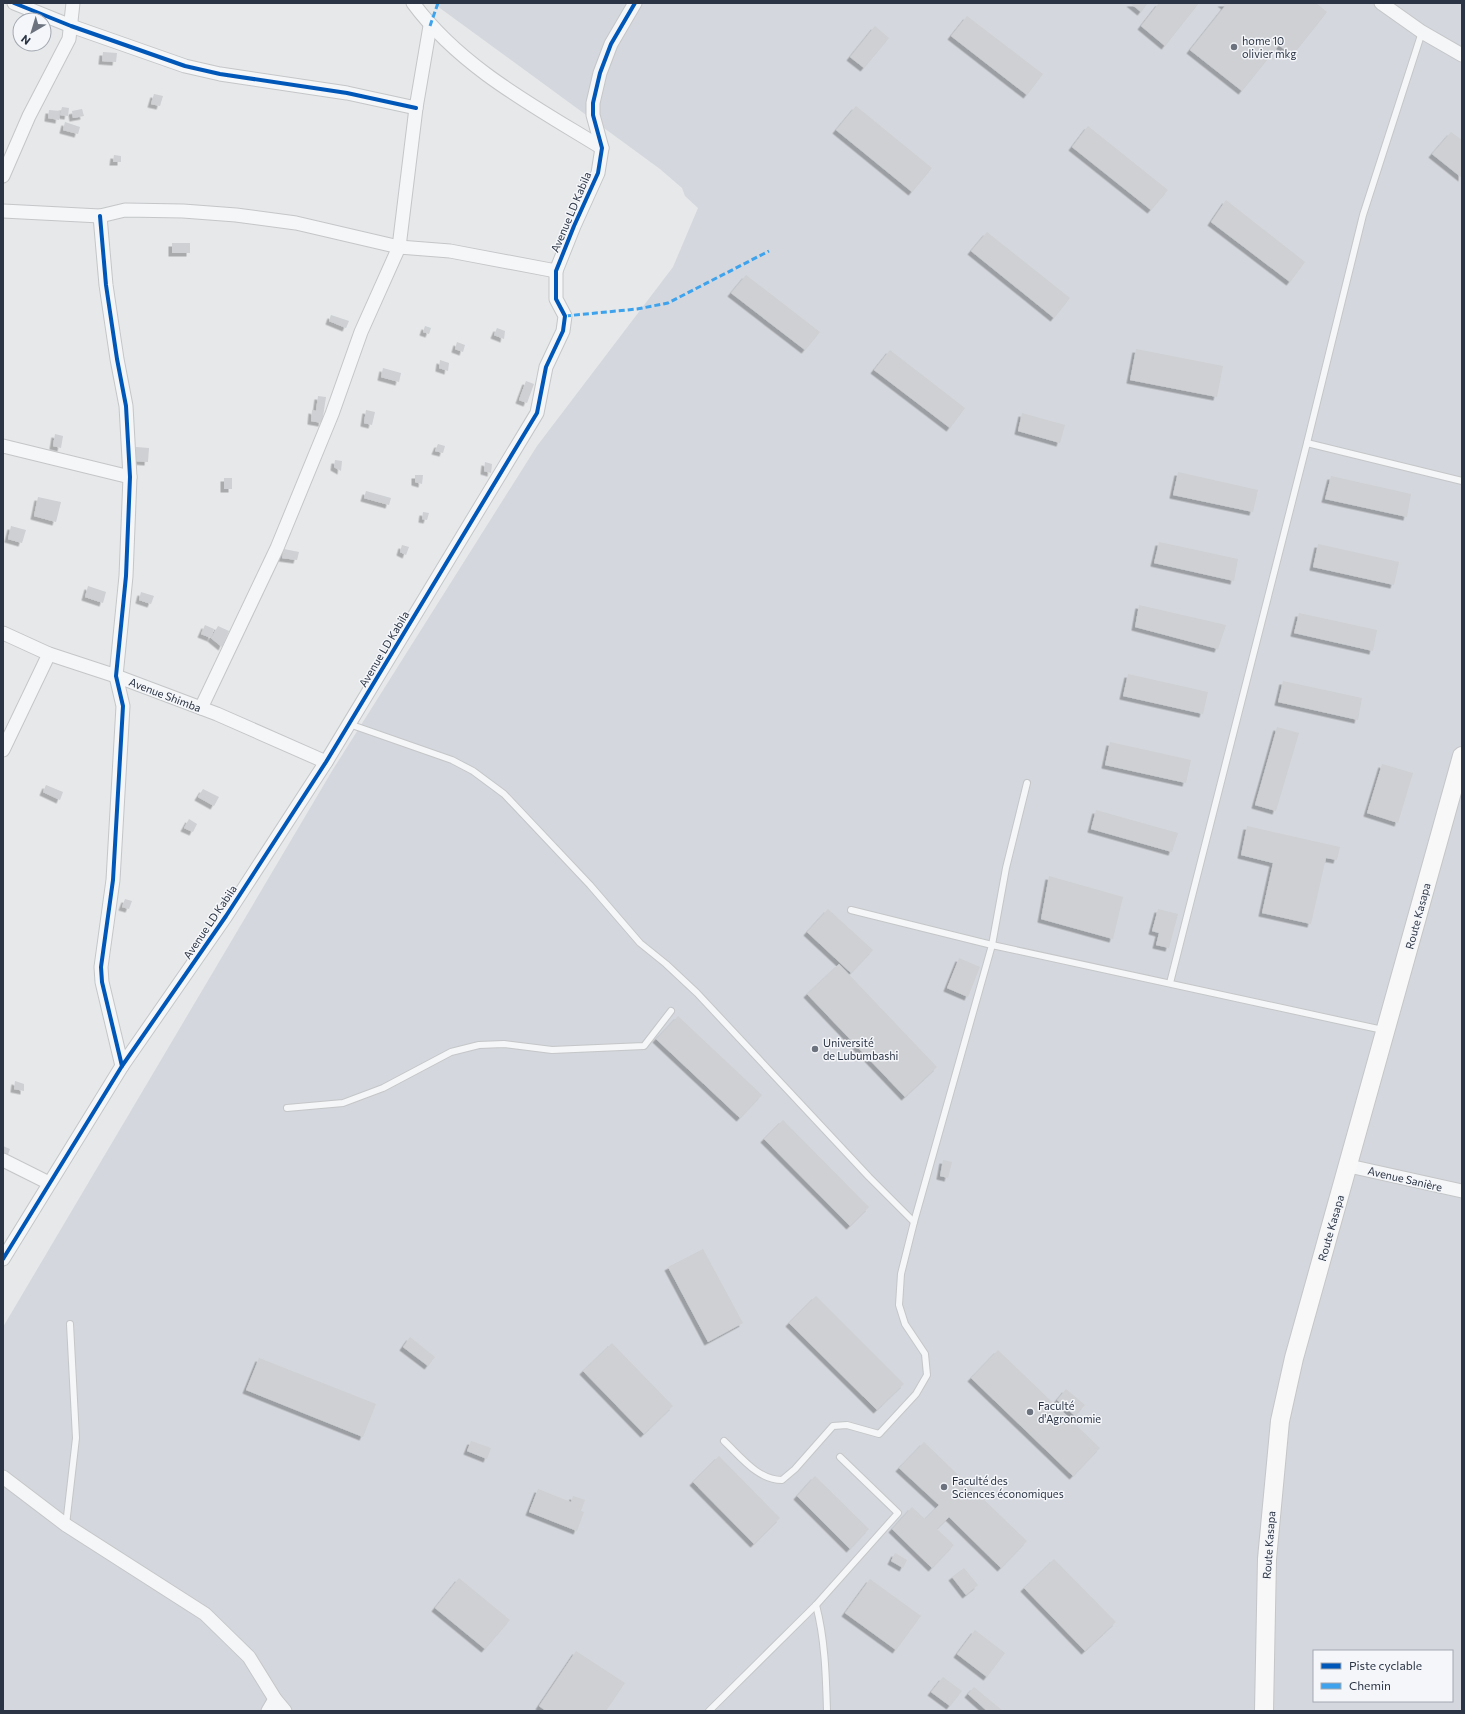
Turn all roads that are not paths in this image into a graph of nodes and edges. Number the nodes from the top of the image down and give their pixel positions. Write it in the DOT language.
graph roads {
  1 [pos="14,3"];
  2 [pos="73,3"];
  3 [pos="413,3"];
  4 [pos="635,3"];
  5 [pos="1381,3"];
  6 [pos="71,26"];
  7 [pos="430,26"];
  8 [pos="1422,32"];
  9 [pos="1462,55"];
  10 [pos="416,108"];
  11 [pos="602,148"];
  12 [pos="3,176"];
  13 [pos="3,211"];
  14 [pos="100,216"];
  15 [pos="399,247"];
  16 [pos="556,271"];
  17 [pos="1307,443"];
  18 [pos="3,446"];
  19 [pos="130,477"];
  20 [pos="1462,481"];
  21 [pos="3,633"];
  22 [pos="49,654"];
  23 [pos="116,676"];
  24 [pos="201,708"];
  25 [pos="349,724"];
  26 [pos="3,750"];
  27 [pos="1462,756"];
  28 [pos="326,762"];
  29 [pos="1027,783"];
  30 [pos="851,910"];
  31 [pos="992,945"];
  32 [pos="1170,983"];
  33 [pos="671,1011"];
  34 [pos="1386,1031"];
  35 [pos="122,1066"];
  36 [pos="287,1108"];
  37 [pos="3,1160"];
  38 [pos="1349,1166"];
  39 [pos="49,1183"];
  40 [pos="1462,1191"];
  41 [pos="914,1222"];
  42 [pos="3,1259"];
  43 [pos="70,1324"];
  44 [pos="724,1441"];
  45 [pos="840,1457"];
  46 [pos="3,1477"];
  47 [pos="66,1525"];
  48 [pos="816,1605"];
  49 [pos="275,1699"];
  50 [pos="268,1711"];
  51 [pos="285,1711"];
  52 [pos="710,1711"];
  53 [pos="827,1711"];
  54 [pos="1264,1711"];
  1 -- 6 [label="street"];
  2 -- 6 [label="street"];
  3 -- 7 [label="street"];
  4 -- 11 [label="street, Avenue LD Kabila"];
  5 -- 8 [label="street"];
  6 -- 10 [label="street"];
  6 -- 12 [label="street"];
  7 -- 10 [label="street"];
  7 -- 11 [label="street"];
  8 -- 9 [label="street"];
  8 -- 17 [label="lane"];
  10 -- 15 [label="street"];
  11 -- 16 [label="street, Avenue LD Kabila"];
  13 -- 14 [label="street"];
  14 -- 15 [label="street"];
  14 -- 19 [label="street"];
  15 -- 16 [label="street"];
  15 -- 24 [label="street"];
  16 -- 25 [label="street, Avenue LD Kabila"];
  17 -- 20 [label="lane"];
  17 -- 32 [label="lane"];
  18 -- 19 [label="street"];
  19 -- 23 [label="street"];
  21 -- 22 [label="street, Avenue Shimba"];
  22 -- 23 [label="street, Avenue Shimba"];
  22 -- 26 [label="street"];
  23 -- 24 [label="street, Avenue Shimba"];
  23 -- 35 [label="street"];
  24 -- 28 [label="street, Avenue Shimba"];
  25 -- 28 [label="street, Avenue LD Kabila"];
  25 -- 41 [label="lane"];
  27 -- 34 [label="main road, Route Kasapa"];
  28 -- 35 [label="street, Avenue LD Kabila"];
  29 -- 31 [label="lane"];
  30 -- 31 [label="lane"];
  31 -- 32 [label="lane"];
  31 -- 41 [label="lane"];
  32 -- 34 [label="lane"];
  33 -- 36 [label="lane"];
  34 -- 38 [label="main road, Route Kasapa"];
  35 -- 39 [label="street, Avenue LD Kabila"];
  37 -- 39 [label="street"];
  38 -- 40 [label="street, Avenue Sanière"];
  38 -- 54 [label="main road, Route Kasapa"];
  39 -- 42 [label="street, Avenue LD Kabila"];
  41 -- 44 [label="lane"];
  43 -- 47 [label="lane"];
  45 -- 48 [label="lane"];
  46 -- 47 [label="street"];
  47 -- 49 [label="street"];
  48 -- 52 [label="lane"];
  48 -- 53 [label="lane"];
  49 -- 50 [label="street"];
  49 -- 51 [label="street"];
}
